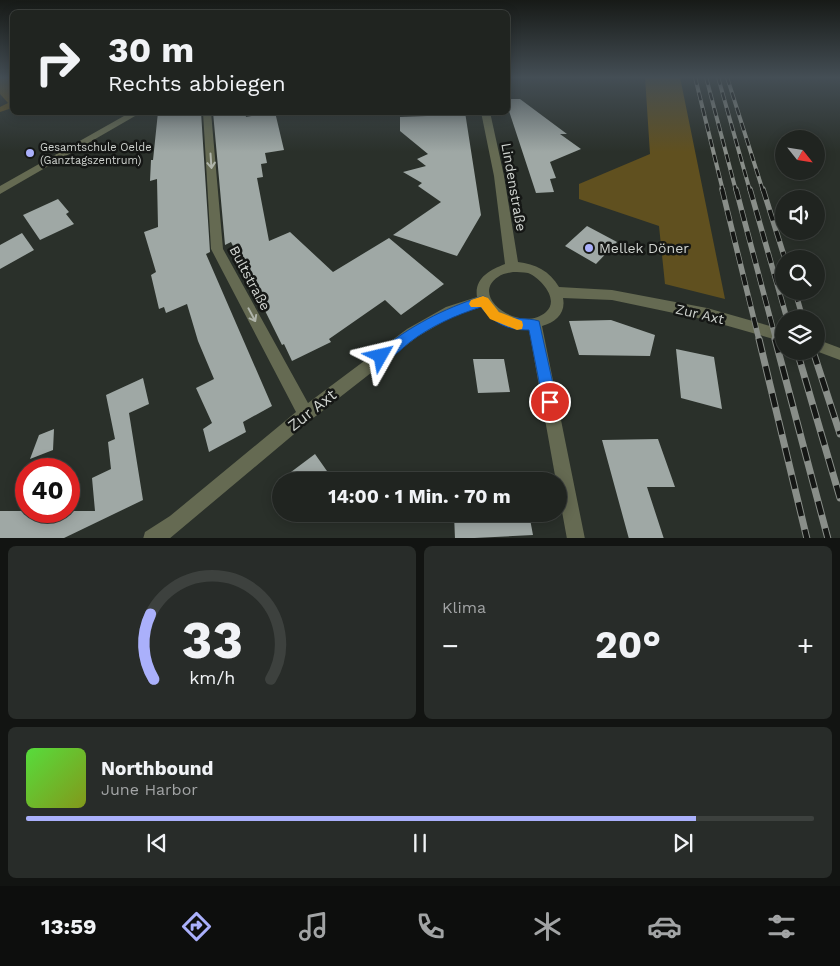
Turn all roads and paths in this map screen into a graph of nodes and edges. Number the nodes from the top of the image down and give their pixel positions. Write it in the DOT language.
graph roads {
  1 [pos="133,115"];
  2 [pos="207,115"];
  3 [pos="486,115"];
  4 [pos="0,191"];
  5 [pos="512,266"];
  6 [pos="556,292"];
  7 [pos="483,301"];
  8 [pos="535,325"];
  9 [pos="775,333"];
  10 [pos="825,347"];
  11 [pos="825,349"];
  12 [pos="840,349"];
  13 [pos="840,354"];
  14 [pos="306,414"];
  15 [pos="152,538"];
  16 [pos="576,538"];
  1 -- 4 [label="street"];
  2 -- 14 [label="street, Bultstraße, one-way"];
  3 -- 5 [label="street, Lindenstraße"];
  5 -- 6 [label="street"];
  5 -- 7 [label="street"];
  6 -- 8 [label="street"];
  6 -- 9 [label="street, Zur Axt"];
  7 -- 8 [label="street"];
  7 -- 14 [label="street, Zur Axt"];
  8 -- 16 [label="street"];
  10 -- 12 [label="street"];
  11 -- 13 [label="street"];
  14 -- 15 [label="street, Zur Axt"];
}
